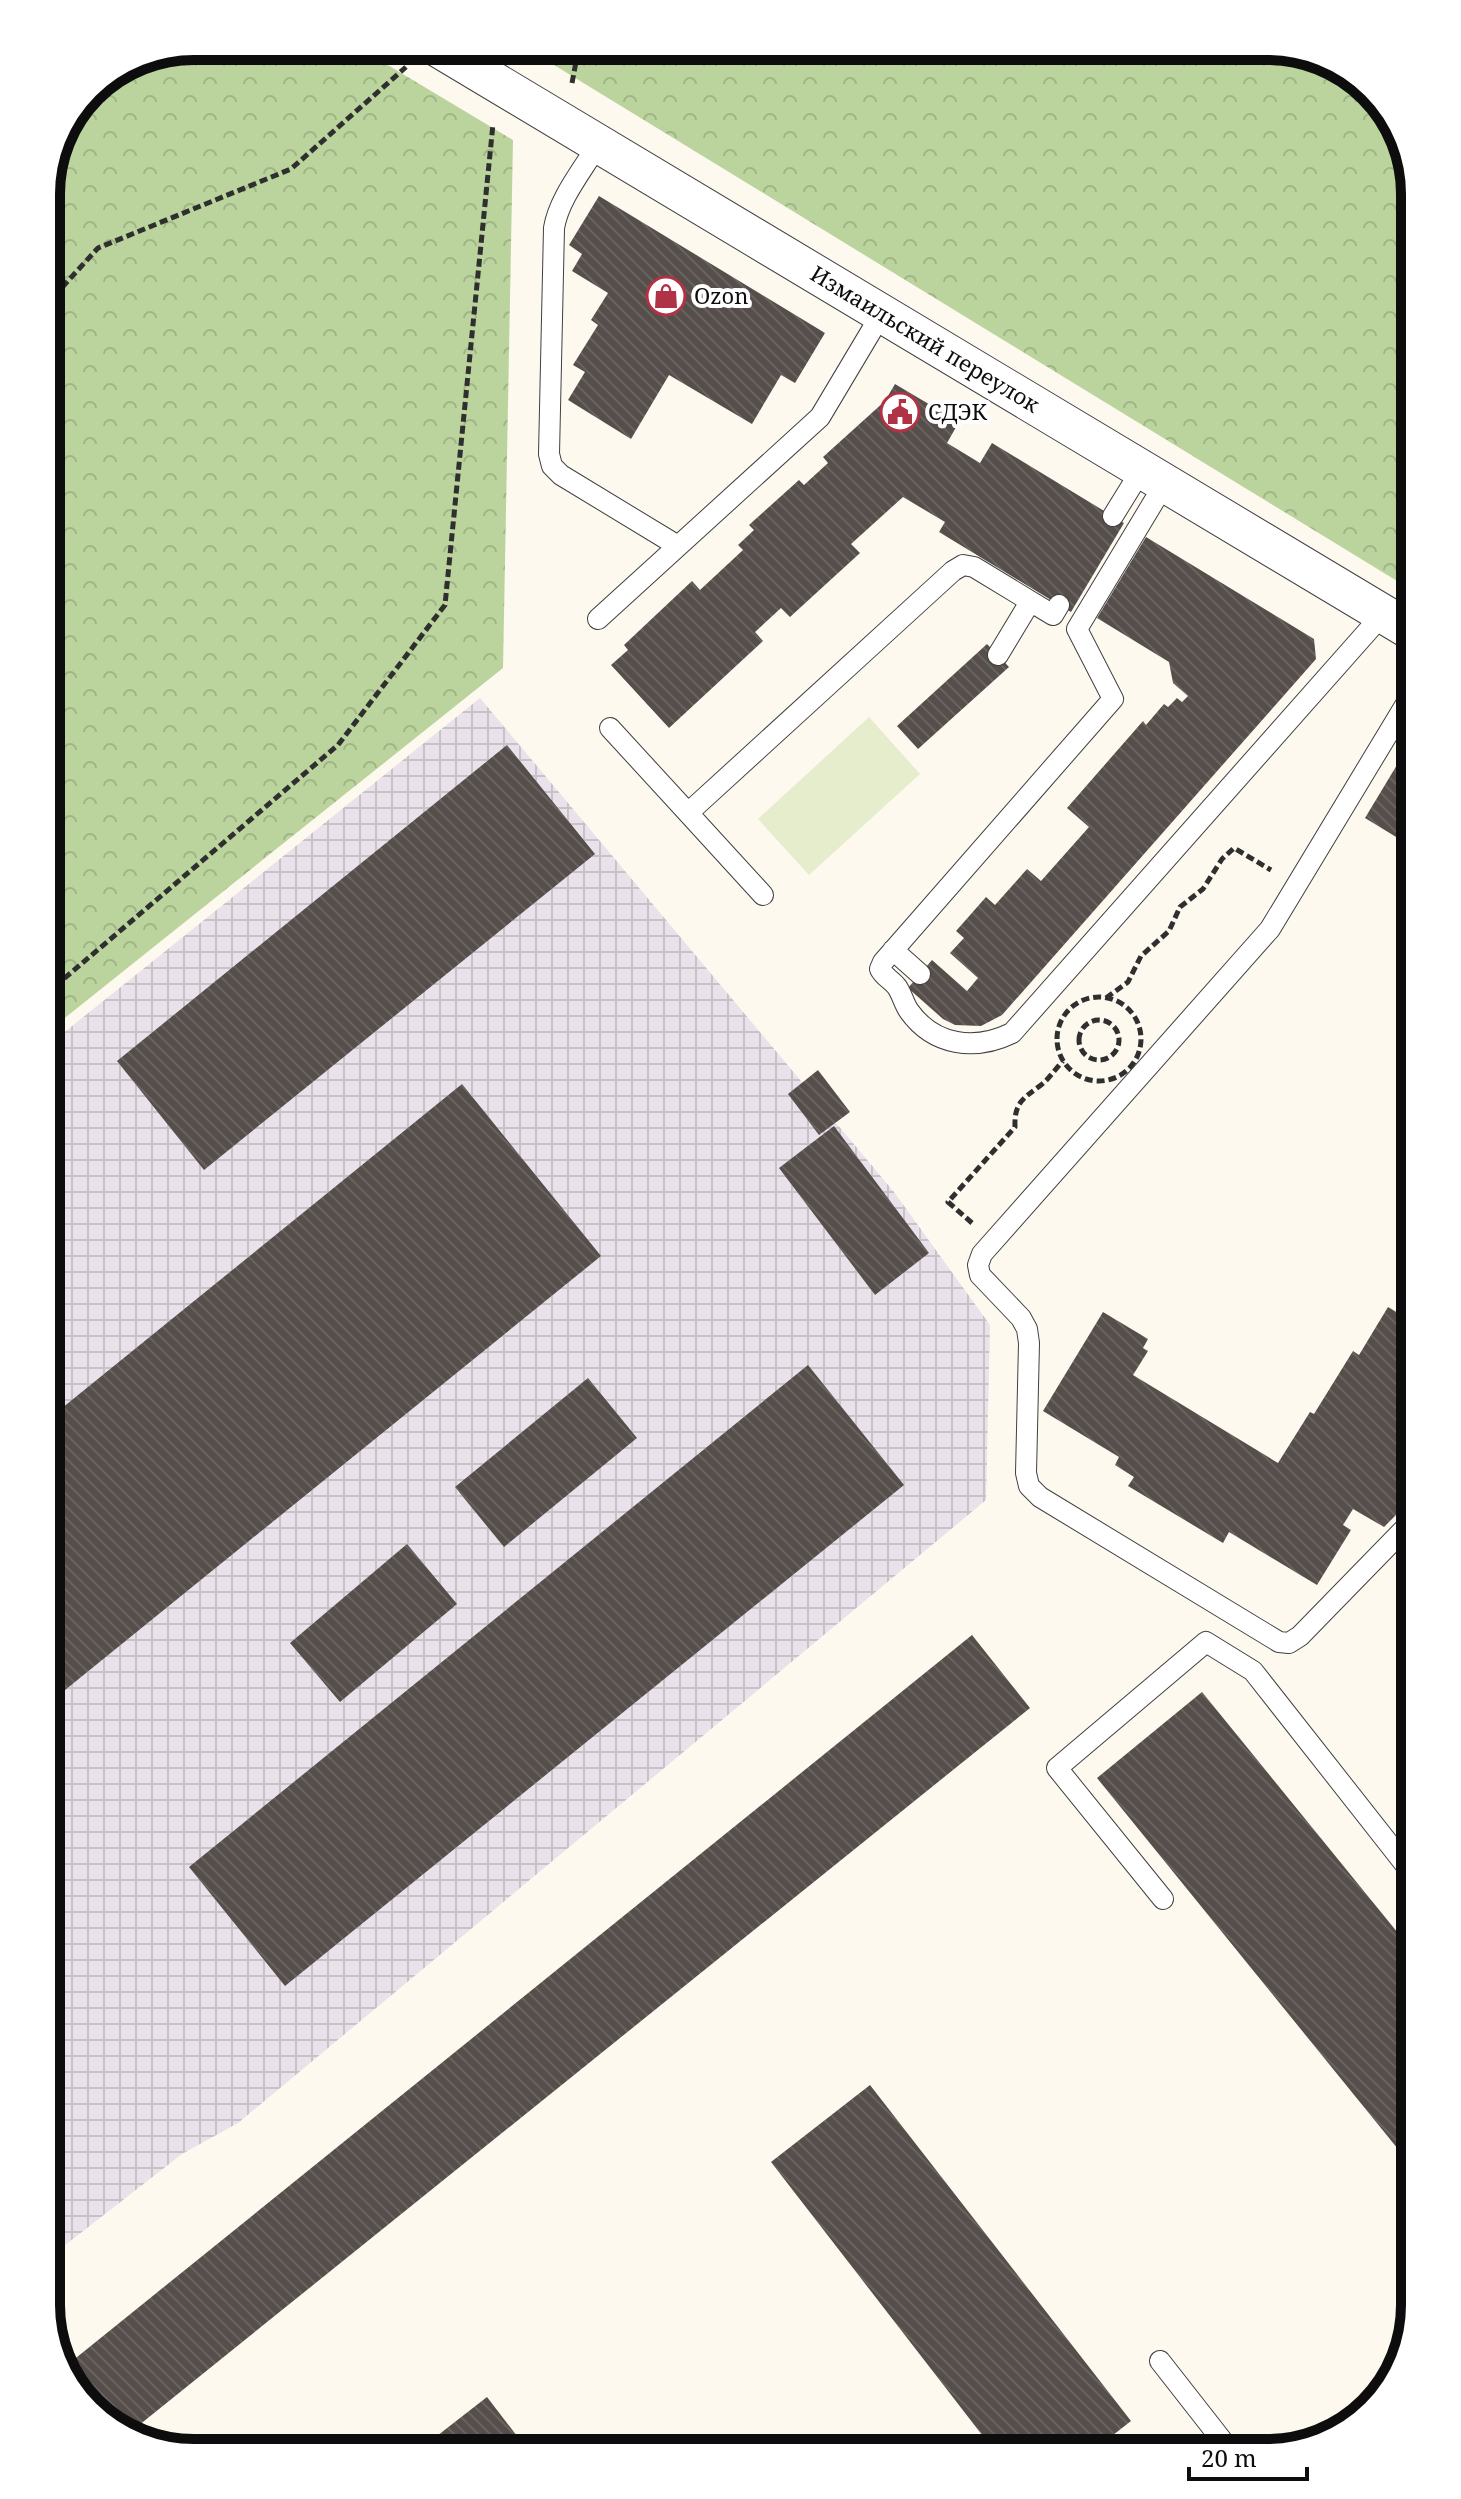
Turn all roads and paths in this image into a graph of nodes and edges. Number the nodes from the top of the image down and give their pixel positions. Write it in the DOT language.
graph roads {
  1 [pos="416,60"];
  2 [pos="432,60"];
  3 [pos="497,83"];
  4 [pos="598,144"];
  5 [pos="60,290"];
  6 [pos="882,313"];
  7 [pos="1154,476"];
  8 [pos="1113,516"];
  9 [pos="678,546"];
  10 [pos="1030,602"];
  11 [pos="598,619"];
  12 [pos="1399,624"];
  13 [pos="1077,629"];
  14 [pos="998,655"];
  15 [pos="1401,712"];
  16 [pos="610,728"];
  17 [pos="688,813"];
  18 [pos="1296,885"];
  19 [pos="763,895"];
  20 [pos="893,950"];
  21 [pos="920,974"];
  22 [pos="60,982"];
  23 [pos="1106,998"];
  24 [pos="1115,1053"];
  25 [pos="1063,1061"];
  26 [pos="993,1242"];
  27 [pos="1401,1532"];
  28 [pos="1401,1859"];
  29 [pos="1163,1899"];
  30 [pos="1160,2361"];
  31 [pos="1221,2439"];
  1 -- 5 [label="path"];
  2 -- 3 [label="street, Измаильский переулок"];
  3 -- 4 [label="street, Измаильский переулок"];
  3 -- 22 [label="path"];
  4 -- 6 [label="street, Измаильский переулок"];
  4 -- 9 [label="lane"];
  6 -- 7 [label="street, Измаильский переулок"];
  6 -- 9 [label="lane"];
  7 -- 8 [label="lane"];
  7 -- 12 [label="street, Измаильский переулок"];
  7 -- 13 [label="lane"];
  9 -- 11 [label="lane"];
  10 -- 13 [label="lane"];
  10 -- 14 [label="lane"];
  10 -- 17 [label="lane"];
  12 -- 20 [label="lane"];
  13 -- 20 [label="lane"];
  15 -- 18 [label="lane"];
  16 -- 17 [label="lane"];
  17 -- 19 [label="lane"];
  18 -- 23 [label="path"];
  18 -- 26 [label="lane"];
  20 -- 21 [label="lane"];
  23 -- 25 [label="path"];
  23 -- 25 [label="path"];
  24 -- 24 [label="path"];
  25 -- 26 [label="path"];
  26 -- 27 [label="lane"];
  28 -- 29 [label="lane"];
  30 -- 31 [label="lane"];
}
